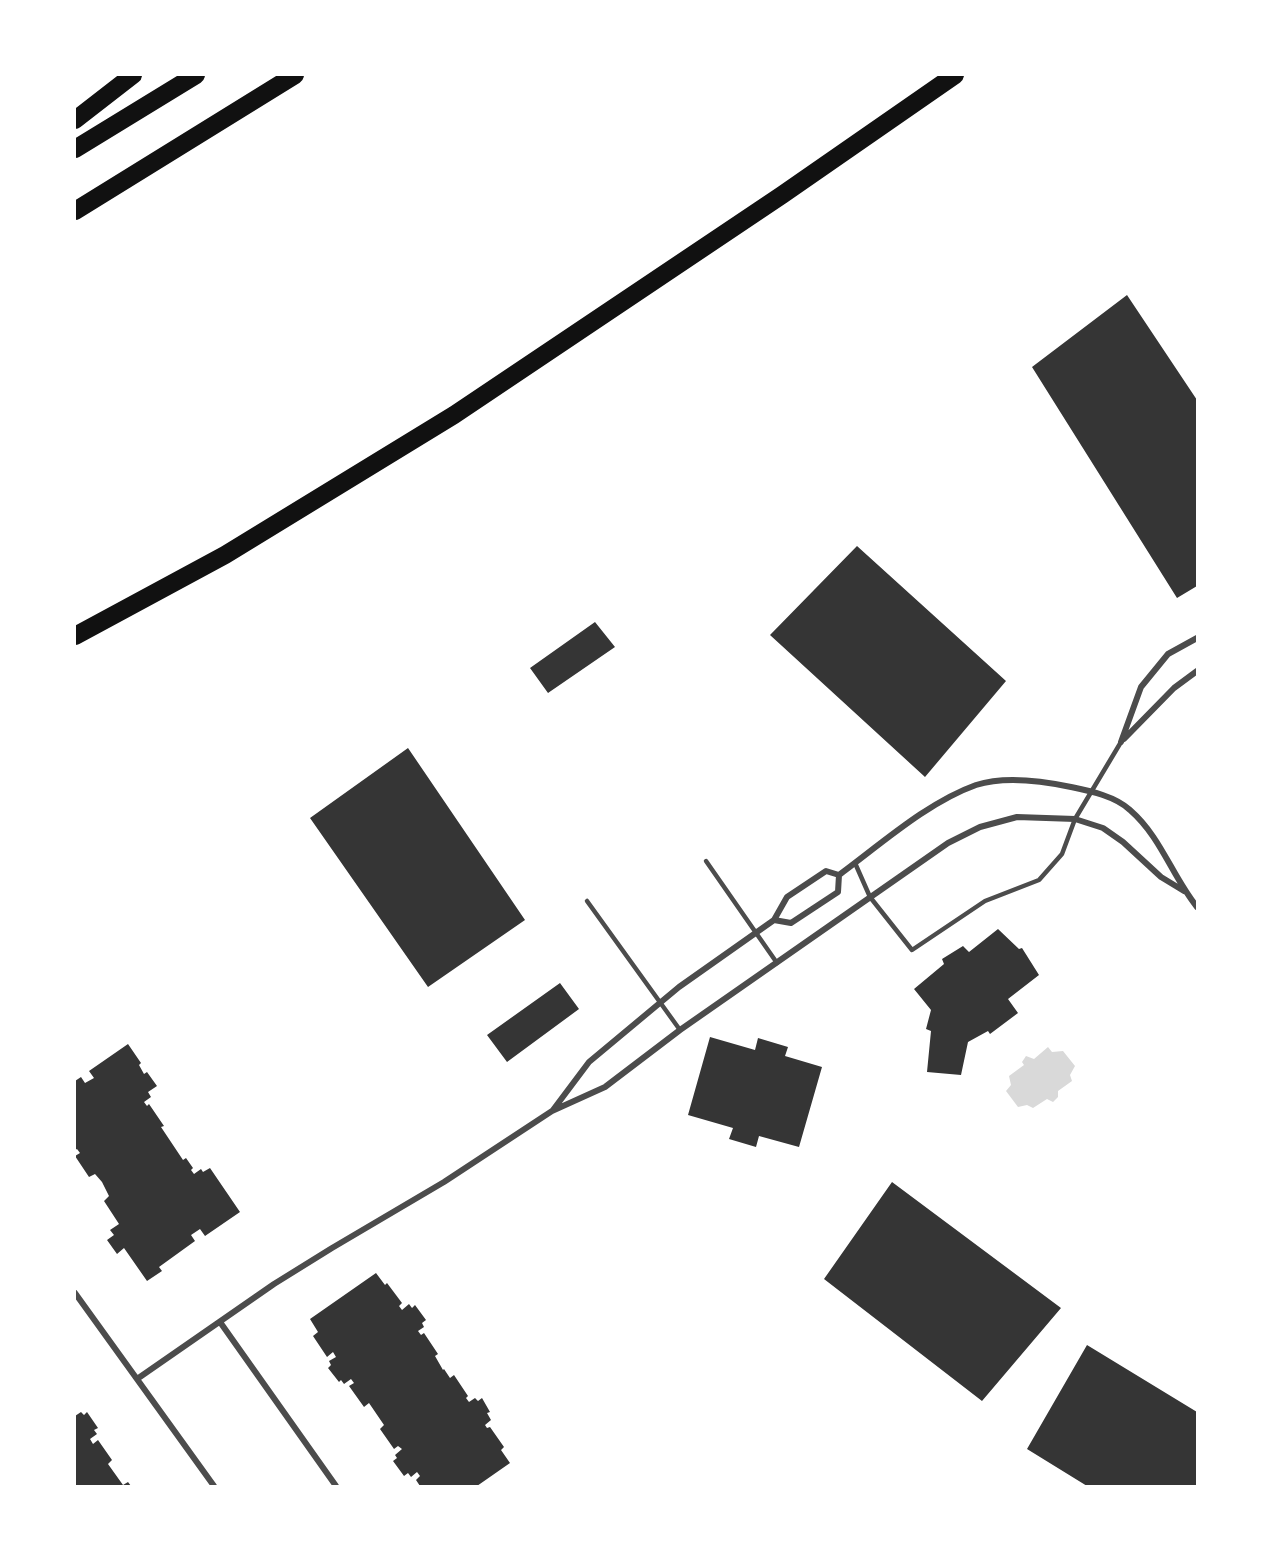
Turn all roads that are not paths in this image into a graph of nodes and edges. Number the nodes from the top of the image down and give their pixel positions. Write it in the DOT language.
graph roads {
  1 [pos="134,75"];
  2 [pos="196,75"];
  3 [pos="295,75"];
  4 [pos="955,75"];
  5 [pos="75,120"];
  6 [pos="75,149"];
  7 [pos="75,211"];
  8 [pos="75,636"];
  9 [pos="1197,638"];
  10 [pos="1197,670"];
  11 [pos="1121,742"];
  12 [pos="1092,792"];
  13 [pos="1075,819"];
  14 [pos="706,861"];
  15 [pos="855,863"];
  16 [pos="839,875"];
  17 [pos="1184,891"];
  18 [pos="870,897"];
  19 [pos="587,901"];
  20 [pos="1197,907"];
  21 [pos="774,920"];
  22 [pos="756,932"];
  23 [pos="777,963"];
  24 [pos="659,1004"];
  25 [pos="680,1030"];
  26 [pos="552,1111"];
  27 [pos="75,1293"];
  28 [pos="220,1322"];
  29 [pos="137,1379"];
  30 [pos="214,1486"];
  31 [pos="336,1486"];
  1 -- 5 [label="highway"];
  2 -- 6 [label="highway"];
  3 -- 7 [label="highway"];
  4 -- 8 [label="highway"];
  9 -- 11 [label="street"];
  10 -- 11 [label="street"];
  11 -- 12 [label="lane"];
  12 -- 13 [label="lane"];
  12 -- 15 [label="street"];
  12 -- 17 [label="street"];
  13 -- 17 [label="street"];
  13 -- 18 [label="street"];
  13 -- 18 [label="lane"];
  14 -- 22 [label="lane"];
  15 -- 16 [label="street"];
  15 -- 18 [label="lane"];
  16 -- 21 [label="street"];
  16 -- 21 [label="street"];
  17 -- 20 [label="street"];
  18 -- 23 [label="street"];
  19 -- 24 [label="lane"];
  21 -- 22 [label="street"];
  22 -- 23 [label="lane"];
  22 -- 24 [label="street"];
  23 -- 25 [label="street"];
  24 -- 25 [label="lane"];
  24 -- 26 [label="street"];
  25 -- 26 [label="street"];
  26 -- 28 [label="street"];
  27 -- 29 [label="street"];
  28 -- 29 [label="street"];
  28 -- 31 [label="street"];
  29 -- 30 [label="street"];
}
